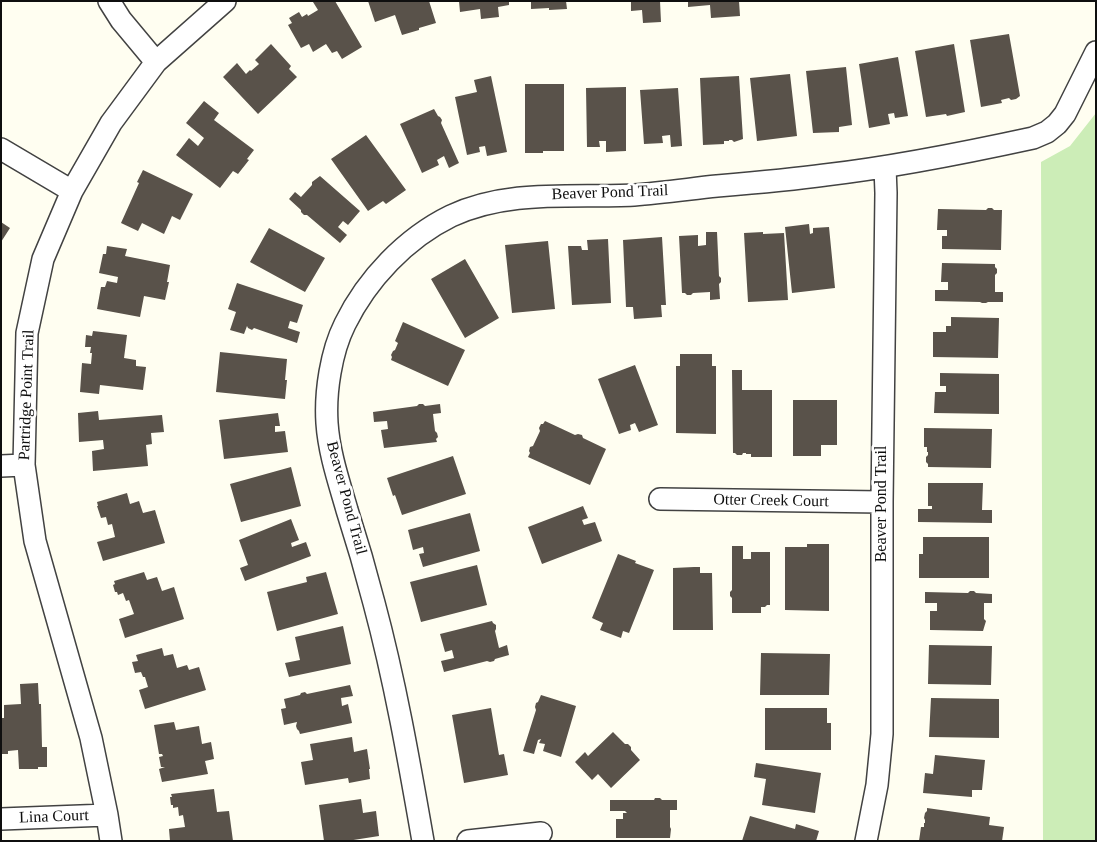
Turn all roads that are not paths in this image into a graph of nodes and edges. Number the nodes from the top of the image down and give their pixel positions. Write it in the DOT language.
graph roads {
  1 [pos="109,1"];
  2 [pos="224,1"];
  3 [pos="1096,52"];
  4 [pos="156,62"];
  5 [pos="1,149"];
  6 [pos="885,167"];
  7 [pos="72,191"];
  8 [pos="24,465"];
  9 [pos="1,466"];
  10 [pos="660,499"];
  11 [pos="882,502"];
  12 [pos="107,815"];
  13 [pos="1,819"];
  14 [pos="541,833"];
  15 [pos="111,841"];
  16 [pos="423,841"];
  17 [pos="468,841"];
  18 [pos="866,841"];
  1 -- 4 [label="street"];
  2 -- 4 [label="street, Partridge Point Trail"];
  3 -- 6 [label="street, Beaver Pond Trail"];
  4 -- 7 [label="street, Partridge Point Trail"];
  5 -- 7 [label="street"];
  6 -- 11 [label="street, Beaver Pond Trail"];
  6 -- 16 [label="street, Beaver Pond Trail"];
  7 -- 8 [label="street, Partridge Point Trail"];
  8 -- 9 [label="street"];
  8 -- 12 [label="street, Partridge Point Trail"];
  10 -- 11 [label="street, Otter Creek Court"];
  11 -- 18 [label="street, Beaver Pond Trail"];
  12 -- 13 [label="street, Lina Court"];
  12 -- 15 [label="street, Partridge Point Trail"];
  14 -- 17 [label="street"];
}
